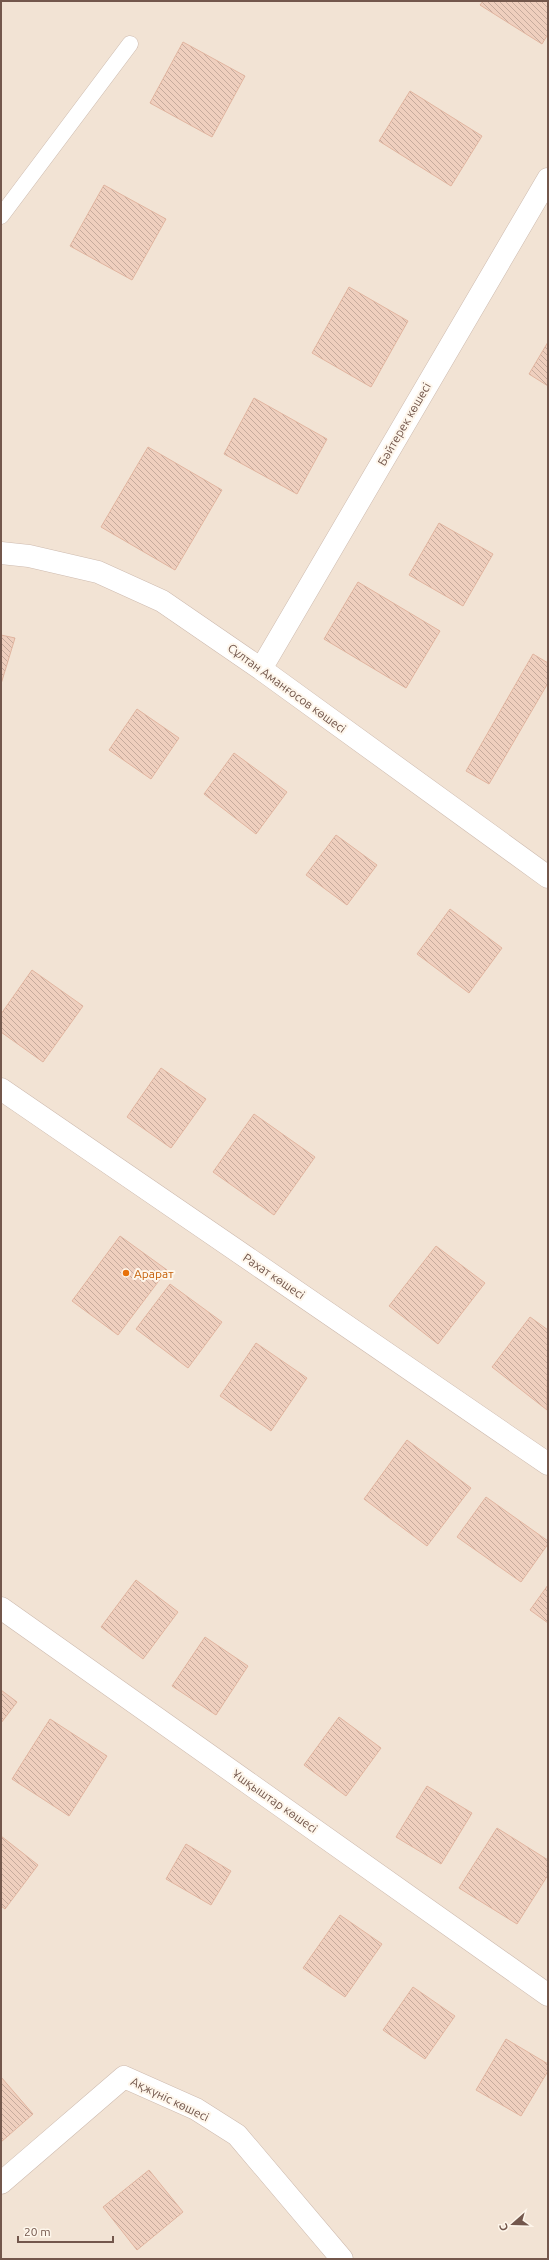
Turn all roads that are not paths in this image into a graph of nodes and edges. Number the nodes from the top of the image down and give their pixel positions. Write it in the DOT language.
graph roads {
  1 [pos="130,44"];
  2 [pos="548,179"];
  3 [pos="1,216"];
  4 [pos="1,553"];
  5 [pos="261,669"];
  6 [pos="548,877"];
  7 [pos="1,1089"];
  8 [pos="548,1464"];
  9 [pos="1,1608"];
  10 [pos="548,1995"];
  11 [pos="1,2183"];
  12 [pos="342,2259"];
  1 -- 3 [label="lane"];
  2 -- 5 [label="street, Бәйтерек көшесі"];
  4 -- 5 [label="street, Сұлтан Аманғосов көшесі"];
  5 -- 6 [label="street, Сұлтан Аманғосов көшесі"];
  7 -- 8 [label="street, Рахат көшесі"];
  9 -- 10 [label="street, Ұшқыштар көшесі"];
  11 -- 12 [label="street, Ақжүніс көшесі"];
}
